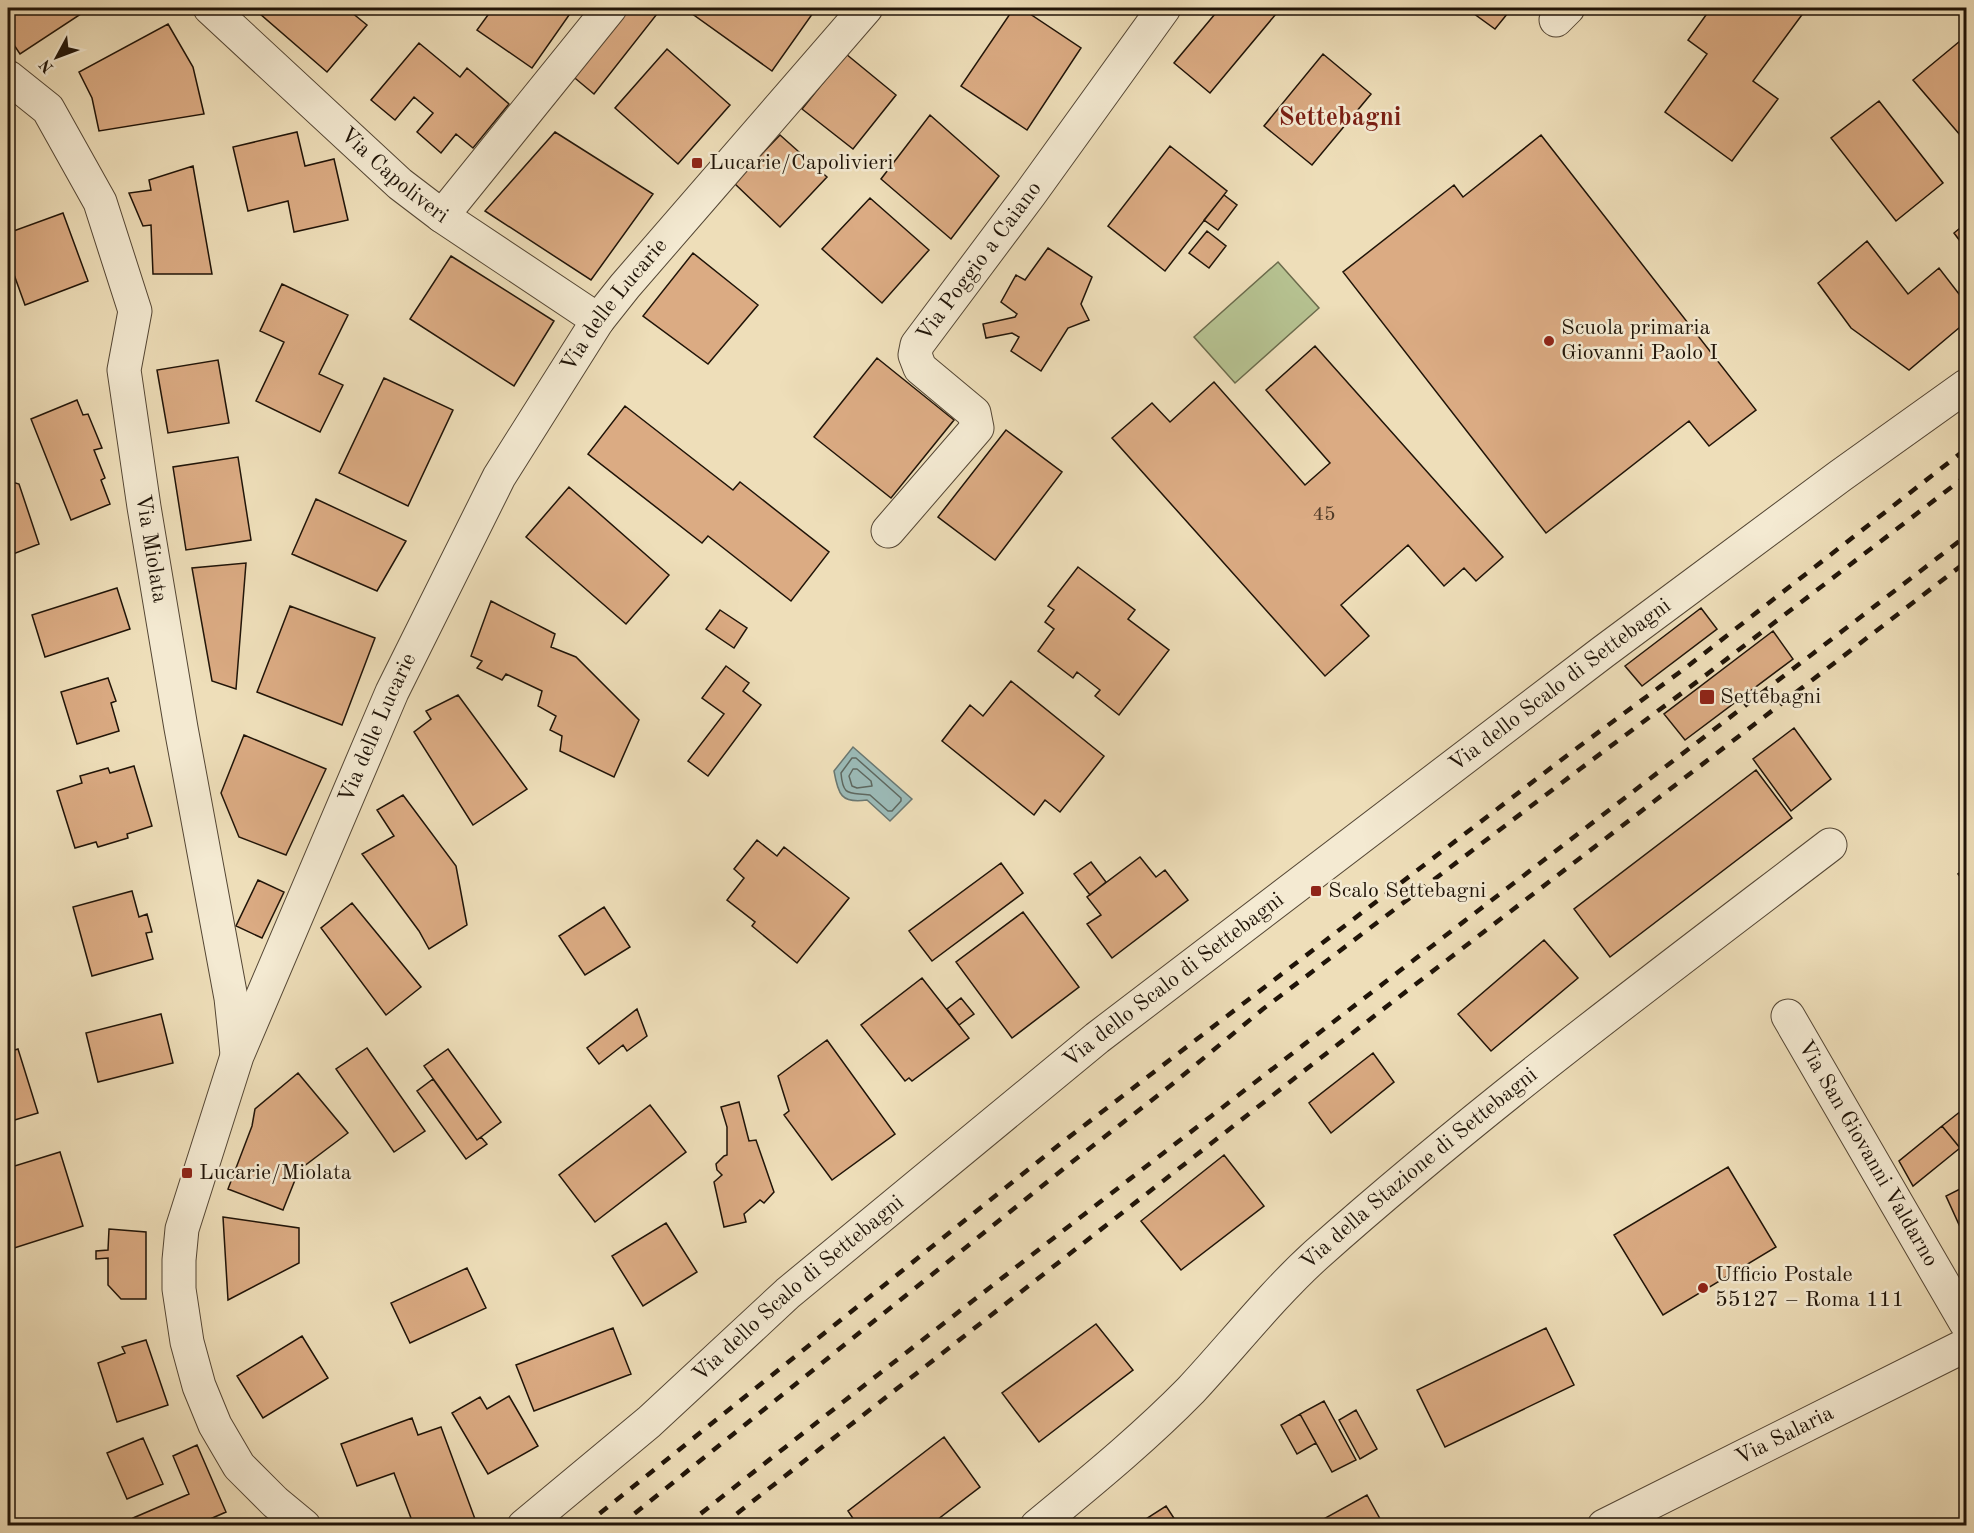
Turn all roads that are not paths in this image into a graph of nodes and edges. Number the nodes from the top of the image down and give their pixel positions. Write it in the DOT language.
graph roads {
  1 [pos="210,8"];
  2 [pos="610,8"];
  3 [pos="866,8"];
  4 [pos="1164,8"];
  5 [pos="8,77"];
  6 [pos="442,216"];
  7 [pos="598,320"];
  8 [pos="1966,386"];
  9 [pos="888,531"];
  10 [pos="1830,844"];
  11 [pos="1788,1016"];
  12 [pos="237,1056"];
  13 [pos="1966,1323"];
  14 [pos="1966,1345"];
  15 [pos="304,1526"];
  16 [pos="525,1526"];
  17 [pos="1037,1526"];
  18 [pos="1604,1526"];
  1 -- 6 [label="street, Via Capoliveri"];
  2 -- 6 [label="street"];
  3 -- 7 [label="street, Via delle Lucarie"];
  4 -- 9 [label="street, Via Poggio a Caiano"];
  5 -- 12 [label="street, Via Miolata"];
  6 -- 7 [label="street, Via Capoliveri"];
  7 -- 12 [label="street, Via delle Lucarie"];
  8 -- 16 [label="street, Via dello Scalo di Settebagni"];
  10 -- 17 [label="street, Via della Stazione di Settebagni"];
  11 -- 13 [label="street, Via San Giovanni Valdarno"];
  12 -- 15 [label="street, Via delle Lucarie"];
  14 -- 18 [label="street, Via Salaria"];
}
